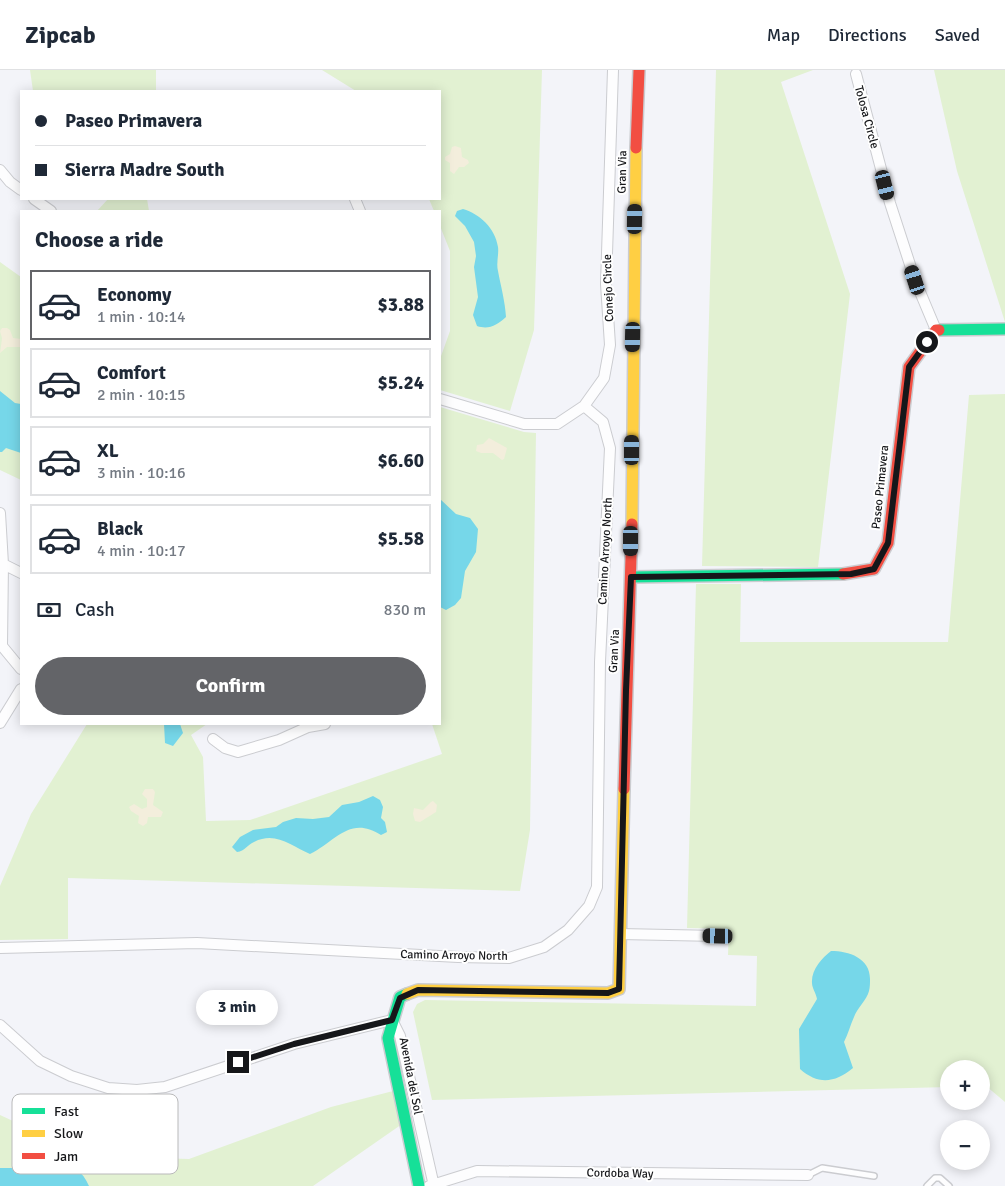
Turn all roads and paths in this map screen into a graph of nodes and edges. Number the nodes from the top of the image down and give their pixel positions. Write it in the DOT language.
graph roads {
  1 [pos="613,70"];
  2 [pos="639,70"];
  3 [pos="856,74"];
  4 [pos="0,170"];
  5 [pos="20,189"];
  6 [pos="35,200"];
  7 [pos="50,210"];
  8 [pos="1005,329"];
  9 [pos="936,330"];
  10 [pos="441,399"];
  11 [pos="584,406"];
  12 [pos="0,513"];
  13 [pos="3,564"];
  14 [pos="20,572"];
  15 [pos="631,577"];
  16 [pos="20,667"];
  17 [pos="20,691"];
  18 [pos="0,723"];
  19 [pos="307,725"];
  20 [pos="212,738"];
  21 [pos="620,934"];
  22 [pos="718,936"];
  23 [pos="0,948"];
  24 [pos="392,1020"];
  25 [pos="0,1025"];
  26 [pos="808,1175"];
  27 [pos="874,1176"];
  28 [pos="432,1185"];
  29 [pos="419,1186"];
  30 [pos="928,1186"];
  31 [pos="949,1186"];
  1 -- 11 [label="street, Conejo Circle"];
  2 -- 15 [label="street, Gran Via"];
  3 -- 9 [label="street, Tolosa Circle"];
  4 -- 5 [label="street"];
  6 -- 7 [label="street"];
  8 -- 9 [label="street"];
  9 -- 15 [label="street, Paseo Primavera"];
  10 -- 11 [label="street, Conejo Circle"];
  11 -- 23 [label="street, Camino Arroyo North"];
  12 -- 13 [label="street"];
  13 -- 14 [label="street"];
  13 -- 16 [label="street"];
  15 -- 21 [label="street, Gran Via"];
  17 -- 18 [label="street"];
  19 -- 20 [label="street"];
  21 -- 22 [label="street"];
  21 -- 24 [label="street, Gran Via"];
  24 -- 25 [label="street"];
  24 -- 28 [label="street, Avenida del Sol"];
  24 -- 29 [label="street, Avenida del Sol"];
  26 -- 27 [label="lane"];
  26 -- 28 [label="street, Cordoba Way"];
  30 -- 31 [label="lane"];
}
